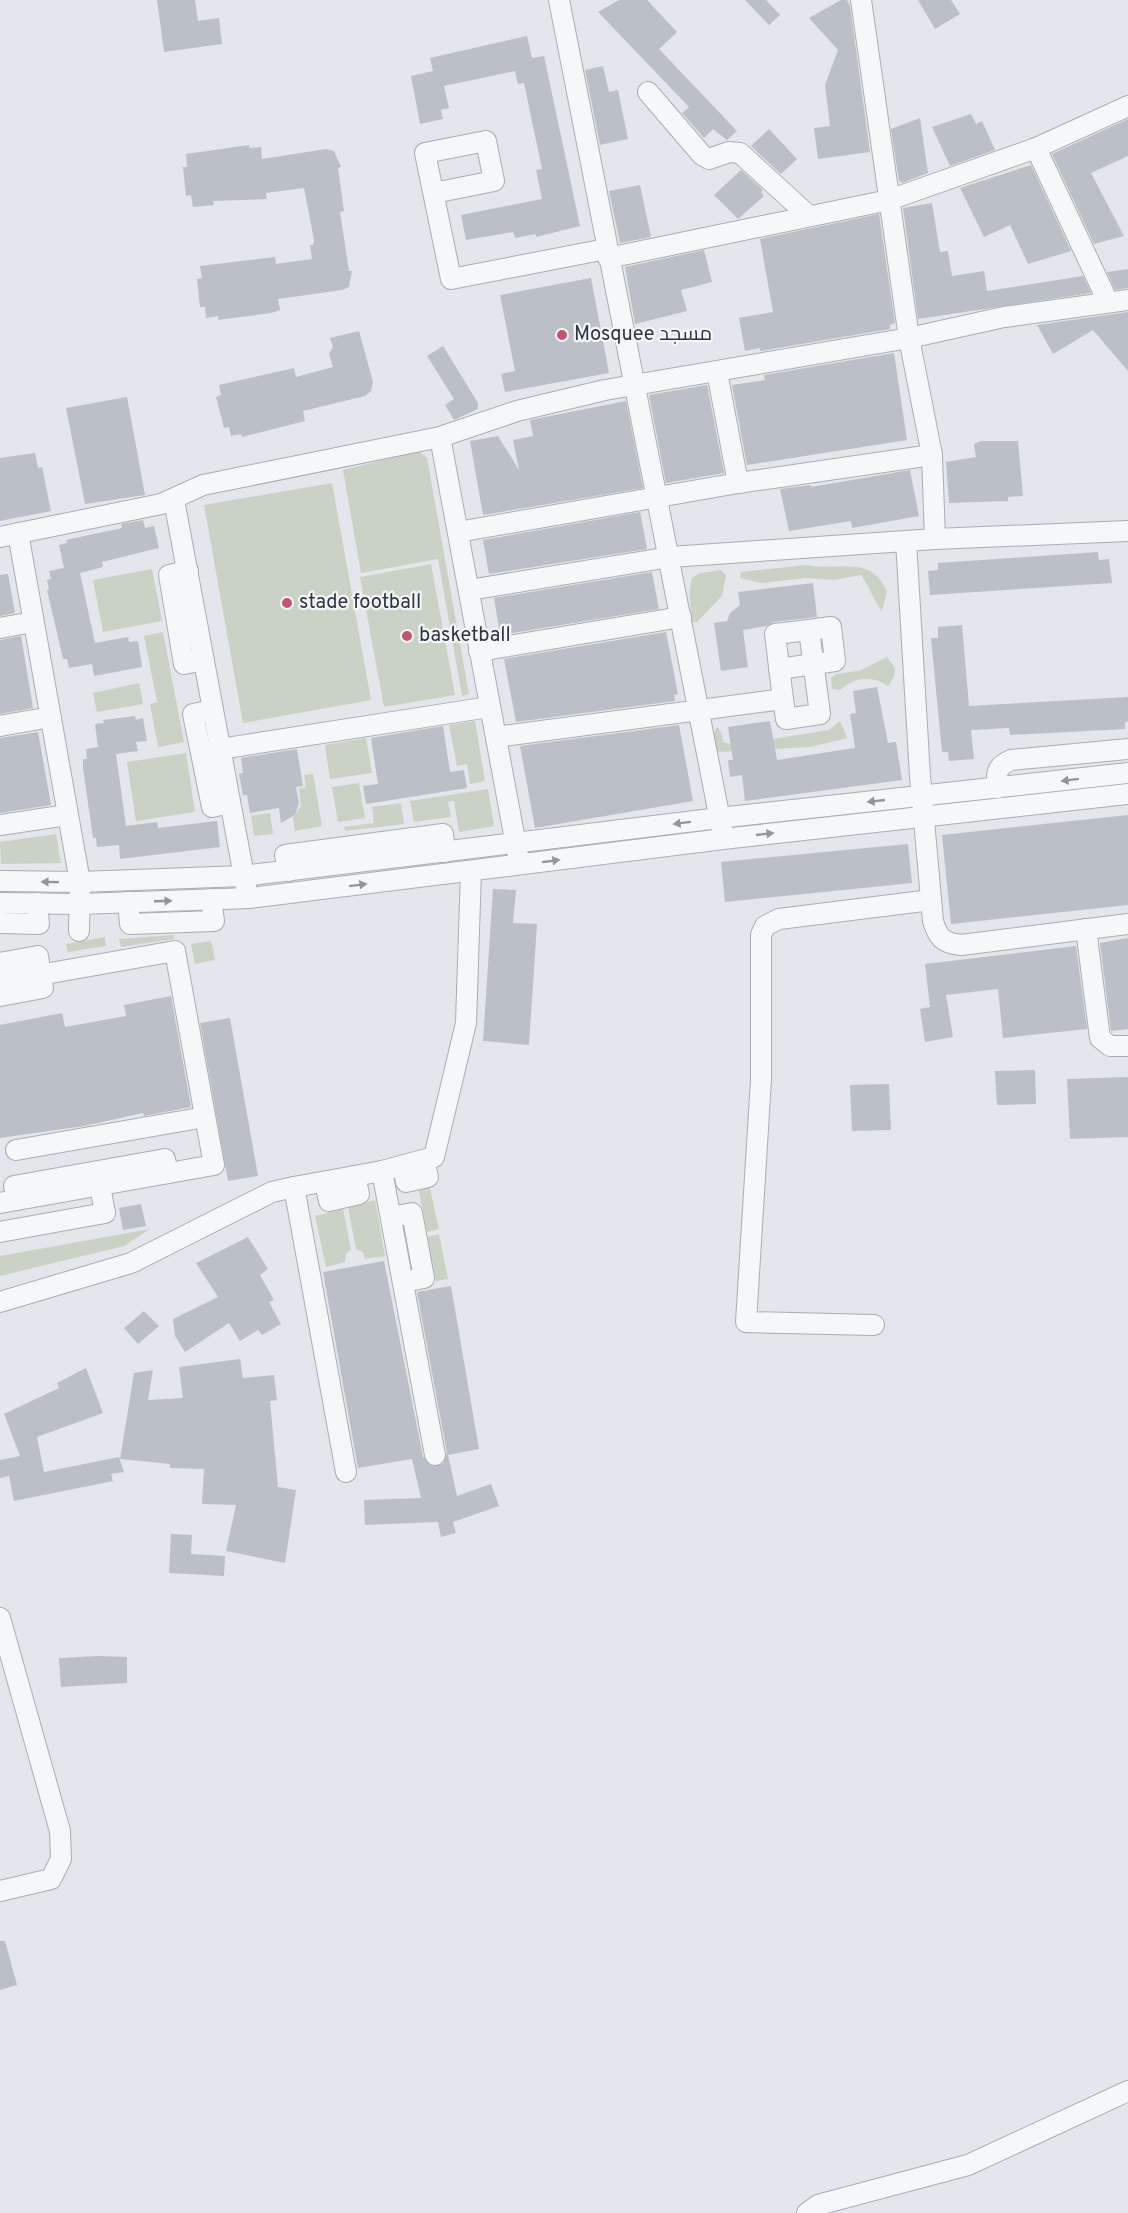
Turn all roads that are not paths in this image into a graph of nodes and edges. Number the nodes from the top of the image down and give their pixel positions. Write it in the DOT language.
graph roads {
  1 [pos="559,0"];
  2 [pos="861,0"];
  3 [pos="648,93"];
  4 [pos="1128,106"];
  5 [pos="1036,148"];
  6 [pos="434,193"];
  7 [pos="889,200"];
  8 [pos="809,216"];
  9 [pos="607,253"];
  10 [pos="1128,300"];
  11 [pos="1108,302"];
  12 [pos="909,338"];
  13 [pos="717,372"];
  14 [pos="633,386"];
  15 [pos="440,437"];
  16 [pos="932,455"];
  17 [pos="738,483"];
  18 [pos="656,498"];
  19 [pos="174,500"];
  20 [pos="1128,531"];
  21 [pos="458,532"];
  22 [pos="9,535"];
  23 [pos="935,539"];
  24 [pos="906,541"];
  25 [pos="670,557"];
  26 [pos="469,590"];
  27 [pos="681,617"];
  28 [pos="33,622"];
  29 [pos="0,628"];
  30 [pos="479,651"];
  31 [pos="813,664"];
  32 [pos="779,669"];
  33 [pos="783,699"];
  34 [pos="489,707"];
  35 [pos="698,710"];
  36 [pos="51,717"];
  37 [pos="0,726"];
  38 [pos="496,737"];
  39 [pos="1128,749"];
  40 [pos="211,751"];
  41 [pos="1128,773"];
  42 [pos="998,788"];
  43 [pos="1128,794"];
  44 [pos="922,796"];
  45 [pos="67,814"];
  46 [pos="924,817"];
  47 [pos="719,818"];
  48 [pos="0,825"];
  49 [pos="723,838"];
  50 [pos="515,843"];
  51 [pos="520,865"];
  52 [pos="471,871"];
  53 [pos="243,876"];
  54 [pos="0,880"];
  55 [pos="80,882"];
  56 [pos="250,898"];
  57 [pos="931,900"];
  58 [pos="0,903"];
  59 [pos="37,903"];
  60 [pos="80,904"];
  61 [pos="0,923"];
  62 [pos="1128,924"];
  63 [pos="1086,929"];
  64 [pos="79,931"];
  65 [pos="0,963"];
  66 [pos="41,974"];
  67 [pos="0,982"];
  68 [pos="0,996"];
  69 [pos="1128,1046"];
  70 [pos="205,1117"];
  71 [pos="16,1150"];
  72 [pos="382,1171"];
  73 [pos="159,1175"];
  74 [pos="100,1186"];
  75 [pos="294,1187"];
  76 [pos="8,1202"];
  77 [pos="0,1232"];
  78 [pos="0,1302"];
  79 [pos="874,1325"];
  80 [pos="435,1455"];
  81 [pos="346,1472"];
  82 [pos="0,1618"];
  83 [pos="0,1891"];
  84 [pos="1128,2091"];
  85 [pos="807,2213"];
  1 -- 9 [label="street"];
  2 -- 7 [label="street"];
  3 -- 8 [label="street"];
  4 -- 5 [label="street"];
  5 -- 7 [label="street"];
  5 -- 11 [label="street"];
  6 -- 9 [label="street"];
  7 -- 8 [label="street"];
  7 -- 12 [label="street"];
  8 -- 9 [label="street"];
  9 -- 14 [label="street"];
  10 -- 11 [label="street"];
  11 -- 12 [label="street"];
  12 -- 13 [label="street"];
  12 -- 16 [label="street"];
  13 -- 14 [label="street"];
  13 -- 17 [label="street"];
  14 -- 15 [label="street"];
  14 -- 18 [label="street"];
  15 -- 19 [label="street"];
  15 -- 21 [label="street"];
  16 -- 17 [label="street"];
  16 -- 23 [label="street"];
  17 -- 18 [label="street"];
  18 -- 21 [label="street"];
  18 -- 25 [label="street"];
  19 -- 22 [label="street"];
  19 -- 40 [label="street"];
  20 -- 23 [label="street"];
  21 -- 26 [label="street"];
  22 -- 28 [label="street"];
  23 -- 24 [label="street"];
  24 -- 25 [label="street"];
  24 -- 44 [label="street"];
  25 -- 26 [label="street"];
  25 -- 27 [label="street"];
  26 -- 30 [label="street"];
  27 -- 30 [label="street"];
  27 -- 35 [label="street"];
  28 -- 29 [label="street"];
  28 -- 36 [label="street"];
  30 -- 34 [label="street"];
  31 -- 32 [label="street"];
  31 -- 32 [label="street"];
  31 -- 33 [label="street"];
  32 -- 33 [label="street"];
  33 -- 35 [label="street"];
  34 -- 38 [label="street"];
  34 -- 40 [label="street"];
  35 -- 38 [label="street"];
  35 -- 47 [label="street"];
  36 -- 37 [label="street"];
  36 -- 45 [label="street"];
  38 -- 50 [label="street"];
  39 -- 42 [label="street"];
  40 -- 53 [label="street"];
  41 -- 42 [label="street, one-way"];
  42 -- 44 [label="street"];
  43 -- 46 [label="street"];
  44 -- 46 [label="street"];
  44 -- 47 [label="street, one-way"];
  45 -- 48 [label="street"];
  45 -- 55 [label="street"];
  49 -- 46 [label="street, one-way"];
  46 -- 57 [label="street"];
  47 -- 49 [label="street"];
  47 -- 50 [label="street, one-way"];
  51 -- 49 [label="street, one-way"];
  50 -- 51 [label="street"];
  50 -- 53 [label="street"];
  51 -- 52 [label="street"];
  56 -- 52 [label="street, one-way"];
  52 -- 72 [label="street"];
  53 -- 55 [label="street"];
  53 -- 56 [label="street"];
  55 -- 54 [label="street, one-way"];
  55 -- 60 [label="street"];
  56 -- 60 [label="street"];
  57 -- 63 [label="street"];
  57 -- 79 [label="street"];
  58 -- 59 [label="street"];
  59 -- 60 [label="street"];
  59 -- 61 [label="street"];
  60 -- 64 [label="street"];
  62 -- 63 [label="street"];
  63 -- 69 [label="street"];
  65 -- 66 [label="street"];
  66 -- 67 [label="street"];
  66 -- 68 [label="street"];
  66 -- 70 [label="street"];
  70 -- 71 [label="street"];
  70 -- 73 [label="street"];
  72 -- 75 [label="street"];
  72 -- 80 [label="street"];
  73 -- 74 [label="street"];
  73 -- 76 [label="street"];
  74 -- 76 [label="street"];
  74 -- 77 [label="street"];
  75 -- 78 [label="street"];
  75 -- 81 [label="street"];
  82 -- 83 [label="street"];
  84 -- 85 [label="street"];
}
